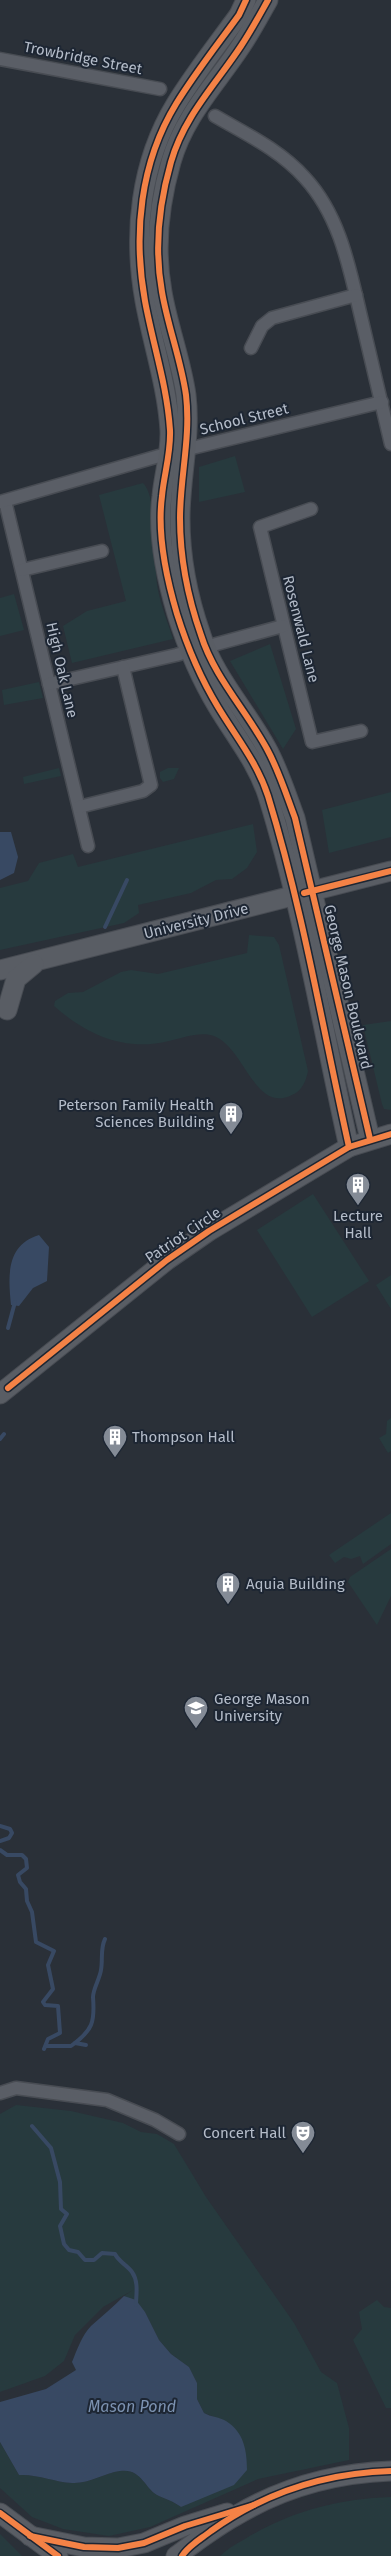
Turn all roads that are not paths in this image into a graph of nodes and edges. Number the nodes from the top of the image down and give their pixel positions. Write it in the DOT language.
graph roads {
  1 [pos="246,0"];
  2 [pos="268,0"];
  3 [pos="0,59"];
  4 [pos="160,89"];
  5 [pos="214,116"];
  6 [pos="356,295"];
  7 [pos="251,348"];
  8 [pos="382,402"];
  9 [pos="391,444"];
  10 [pos="178,452"];
  11 [pos="3,501"];
  12 [pos="311,509"];
  13 [pos="102,551"];
  14 [pos="22,570"];
  15 [pos="283,626"];
  16 [pos="198,649"];
  17 [pos="123,668"];
  18 [pos="49,684"];
  19 [pos="361,731"];
  20 [pos="79,807"];
  21 [pos="88,846"];
  22 [pos="391,871"];
  23 [pos="303,893"];
  24 [pos="40,960"];
  25 [pos="0,970"];
  26 [pos="0,1003"];
  27 [pos="391,1134"];
  28 [pos="370,1139"];
  29 [pos="349,1147"];
  30 [pos="0,1394"];
  31 [pos="0,2093"];
  32 [pos="178,2134"];
  33 [pos="391,2471"];
  34 [pos="254,2505"];
  35 [pos="0,2514"];
  36 [pos="30,2536"];
  37 [pos="182,2554"];
  38 [pos="58,2556"];
  1 -- 10 [label="street, George Mason Boulevard"];
  2 -- 10 [label="street, George Mason Boulevard"];
  3 -- 4 [label="street, Trowbridge Street"];
  5 -- 6 [label="street"];
  6 -- 7 [label="street"];
  6 -- 8 [label="street"];
  8 -- 9 [label="street"];
  8 -- 10 [label="street, School Street"];
  10 -- 11 [label="street, School Street"];
  10 -- 16 [label="street, George Mason Boulevard"];
  11 -- 14 [label="street, High Oak Lane"];
  12 -- 15 [label="street, Rosenwald Lane"];
  13 -- 14 [label="street"];
  14 -- 18 [label="street, High Oak Lane"];
  15 -- 16 [label="street"];
  15 -- 19 [label="street, Rosenwald Lane"];
  16 -- 17 [label="street"];
  16 -- 23 [label="street, George Mason Boulevard"];
  17 -- 18 [label="street"];
  17 -- 20 [label="street"];
  18 -- 20 [label="street, High Oak Lane"];
  20 -- 21 [label="street, High Oak Lane"];
  22 -- 23 [label="street, University Drive"];
  23 -- 24 [label="street, University Drive"];
  23 -- 28 [label="street, George Mason Boulevard"];
  23 -- 29 [label="street, George Mason Boulevard"];
  24 -- 25 [label="street, University Drive"];
  24 -- 26 [label="street"];
  27 -- 28 [label="street, Patriot Circle"];
  28 -- 29 [label="street, Patriot Circle"];
  29 -- 30 [label="street, Patriot Circle"];
  31 -- 32 [label="street"];
  33 -- 34 [label="street"];
  34 -- 36 [label="street"];
  34 -- 37 [label="street"];
  35 -- 36 [label="street"];
  36 -- 38 [label="street"];
}
